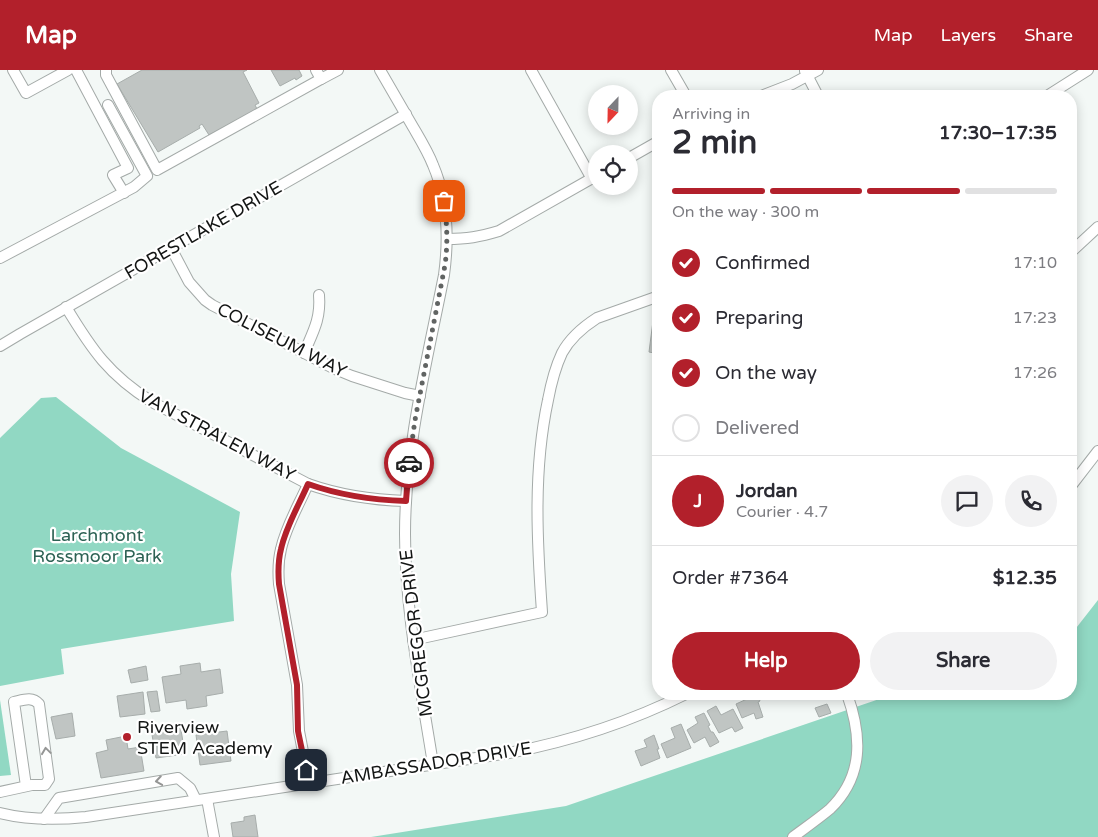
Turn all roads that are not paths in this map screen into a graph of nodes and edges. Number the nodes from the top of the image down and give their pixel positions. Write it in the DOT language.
graph roads {
  1 [pos="12,70"];
  2 [pos="68,70"];
  3 [pos="76,70"];
  4 [pos="106,70"];
  5 [pos="338,70"];
  6 [pos="380,70"];
  7 [pos="530,70"];
  8 [pos="671,70"];
  9 [pos="818,70"];
  10 [pos="1088,70"];
  11 [pos="806,73"];
  12 [pos="318,75"];
  13 [pos="683,90"];
  14 [pos="776,90"];
  15 [pos="815,90"];
  16 [pos="1056,90"];
  17 [pos="108,105"];
  18 [pos="406,114"];
  19 [pos="652,145"];
  20 [pos="638,153"];
  21 [pos="588,167"];
  22 [pos="588,180"];
  23 [pos="124,193"];
  24 [pos="1098,228"];
  25 [pos="447,239"];
  26 [pos="1077,247"];
  27 [pos="171,248"];
  28 [pos="0,258"];
  29 [pos="319,295"];
  30 [pos="652,298"];
  31 [pos="66,307"];
  32 [pos="0,346"];
  33 [pos="304,353"];
  34 [pos="420,396"];
  35 [pos="1098,451"];
  36 [pos="1077,478"];
  37 [pos="308,484"];
  38 [pos="406,501"];
  39 [pos="414,640"];
  40 [pos="674,700"];
  41 [pos="849,700"];
  42 [pos="433,764"];
  43 [pos="309,783"];
  44 [pos="29,786"];
  45 [pos="0,792"];
  46 [pos="208,799"];
  47 [pos="196,800"];
  48 [pos="0,813"];
  49 [pos="44,819"];
  50 [pos="214,837"];
  51 [pos="793,837"];
  1 -- 2 [label="street"];
  3 -- 23 [label="street"];
  4 -- 12 [label="street"];
  5 -- 12 [label="street"];
  6 -- 18 [label="street, MCGREGOR DRIVE"];
  7 -- 21 [label="street"];
  8 -- 13 [label="street"];
  9 -- 11 [label="street"];
  10 -- 16 [label="street"];
  11 -- 14 [label="street"];
  11 -- 15 [label="street"];
  17 -- 23 [label="street"];
  18 -- 25 [label="street, MCGREGOR DRIVE"];
  18 -- 27 [label="street, FORESTLAKE DRIVE"];
  19 -- 20 [label="street"];
  22 -- 25 [label="street"];
  23 -- 28 [label="street"];
  24 -- 26 [label="street"];
  25 -- 34 [label="street, MCGREGOR DRIVE"];
  27 -- 31 [label="street, FORESTLAKE DRIVE"];
  27 -- 33 [label="street, COLISEUM WAY"];
  29 -- 33 [label="street"];
  30 -- 39 [label="street"];
  31 -- 32 [label="street, FORESTLAKE DRIVE"];
  31 -- 37 [label="street, VAN STRALEN WAY"];
  33 -- 34 [label="street, COLISEUM WAY"];
  34 -- 38 [label="street, MCGREGOR DRIVE"];
  35 -- 36 [label="street"];
  37 -- 38 [label="street, VAN STRALEN WAY"];
  37 -- 43 [label="street"];
  38 -- 39 [label="street, MCGREGOR DRIVE"];
  39 -- 42 [label="street, MCGREGOR DRIVE"];
  40 -- 42 [label="street, AMBASSADOR DRIVE"];
  41 -- 51 [label="street"];
  42 -- 43 [label="street, AMBASSADOR DRIVE"];
  43 -- 46 [label="street, AMBASSADOR DRIVE"];
  44 -- 44 [label="street, one-way"];
  44 -- 45 [label="street"];
  46 -- 47 [label="street, AMBASSADOR DRIVE"];
  46 -- 50 [label="street"];
  47 -- 49 [label="street, AMBASSADOR DRIVE"];
  47 -- 49 [label="street, one-way"];
  48 -- 49 [label="street, AMBASSADOR DRIVE"];
}
